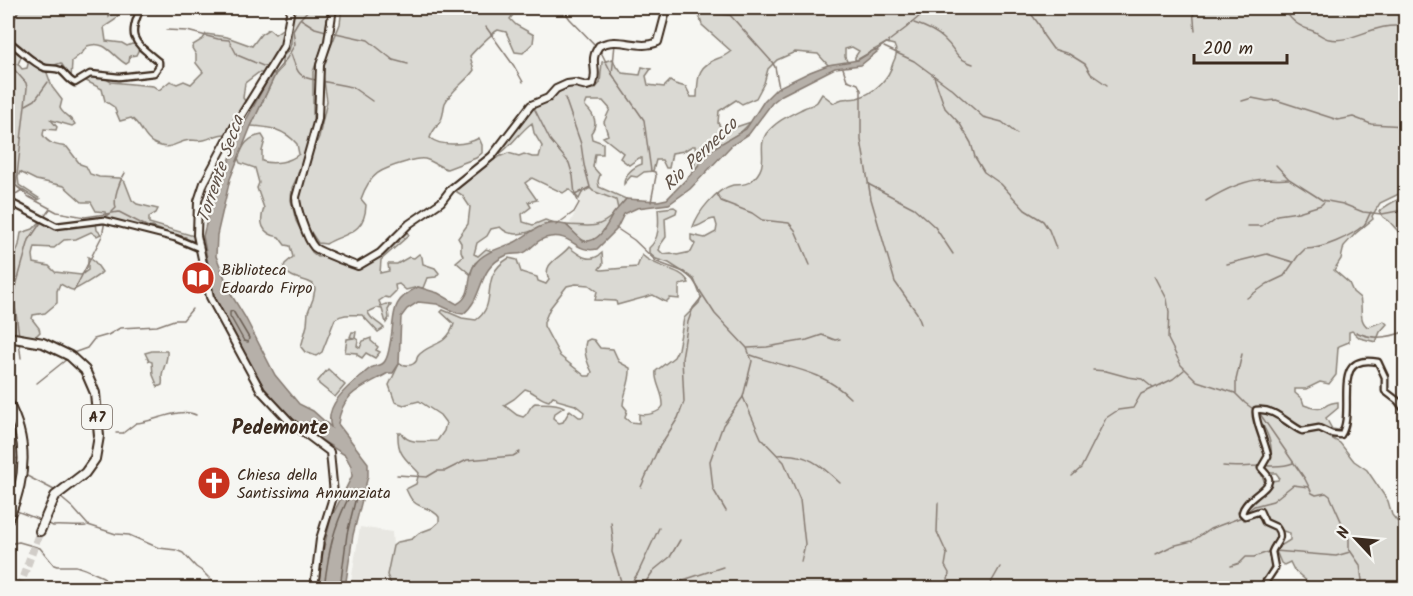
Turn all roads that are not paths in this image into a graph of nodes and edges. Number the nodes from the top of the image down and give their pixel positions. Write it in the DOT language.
graph roads {
  1 [pos="141,8"];
  2 [pos="291,8"];
  3 [pos="333,8"];
  4 [pos="667,8"];
  5 [pos="8,47"];
  6 [pos="8,201"];
  7 [pos="199,248"];
  8 [pos="8,337"];
  9 [pos="8,403"];
  10 [pos="1406,412"];
  11 [pos="8,519"];
  12 [pos="40,531"];
  13 [pos="314,588"];
  14 [pos="1264,588"];
  1 -- 5 [label="street"];
  2 -- 7 [label="main road"];
  3 -- 4 [label="main road"];
  6 -- 7 [label="street"];
  7 -- 13 [label="main road"];
  8 -- 12 [label="highway, A7"];
  9 -- 11 [label="highway"];
  10 -- 14 [label="street"];
}
